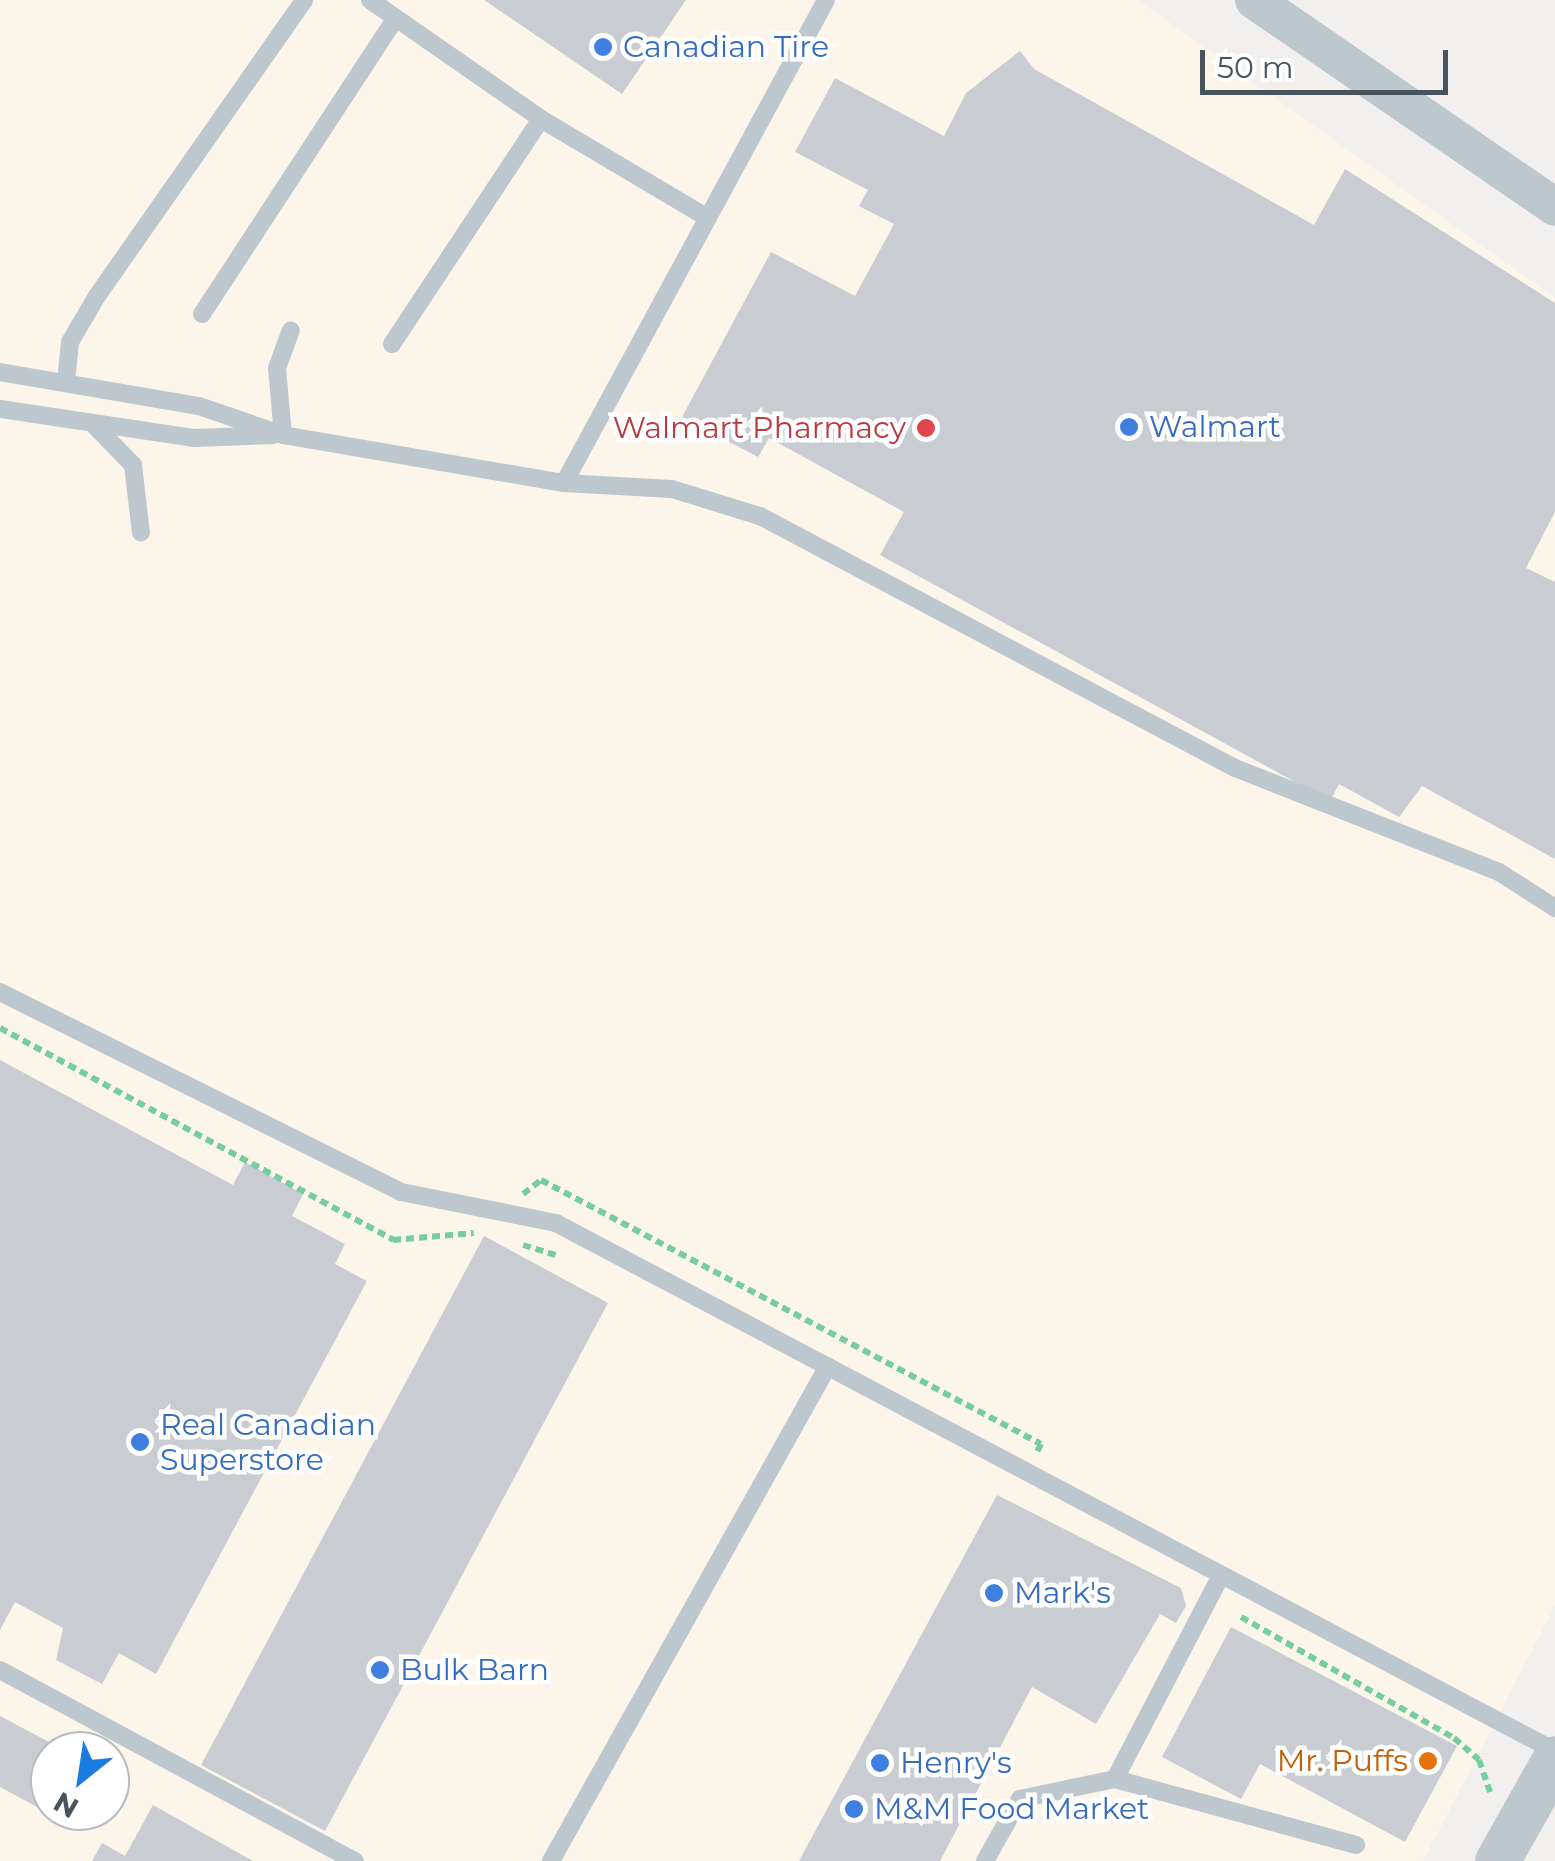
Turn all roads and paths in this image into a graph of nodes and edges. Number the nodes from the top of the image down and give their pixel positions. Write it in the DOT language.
graph roads {
  1 [pos="304,0"];
  2 [pos="370,0"];
  3 [pos="826,0"];
  4 [pos="1254,0"];
  5 [pos="394,19"];
  6 [pos="541,119"];
  7 [pos="1555,207"];
  8 [pos="708,218"];
  9 [pos="202,314"];
  10 [pos="291,330"];
  11 [pos="392,344"];
  12 [pos="0,372"];
  13 [pos="66,382"];
  14 [pos="0,409"];
  15 [pos="89,422"];
  16 [pos="283,435"];
  17 [pos="564,483"];
  18 [pos="141,533"];
  19 [pos="1555,908"];
  20 [pos="0,992"];
  21 [pos="828,1366"];
  22 [pos="1221,1574"];
  23 [pos="0,1670"];
  24 [pos="1555,1754"];
  25 [pos="1115,1779"];
  26 [pos="1356,1844"];
  27 [pos="355,1861"];
  28 [pos="552,1861"];
  29 [pos="985,1861"];
  30 [pos="1497,1861"];
  1 -- 13 [label="lane"];
  2 -- 5 [label="lane"];
  3 -- 8 [label="lane"];
  4 -- 7 [label="street"];
  5 -- 6 [label="lane"];
  5 -- 9 [label="lane"];
  6 -- 8 [label="lane"];
  6 -- 11 [label="lane"];
  8 -- 17 [label="lane"];
  10 -- 16 [label="lane"];
  12 -- 13 [label="lane"];
  13 -- 16 [label="lane"];
  14 -- 15 [label="lane"];
  15 -- 16 [label="lane"];
  15 -- 18 [label="lane"];
  16 -- 17 [label="lane"];
  17 -- 19 [label="lane"];
  20 -- 21 [label="lane"];
  21 -- 22 [label="lane"];
  21 -- 28 [label="lane"];
  22 -- 24 [label="lane"];
  22 -- 25 [label="lane"];
  23 -- 27 [label="lane"];
  24 -- 30 [label="street"];
  25 -- 26 [label="lane"];
  25 -- 29 [label="lane"];
}
